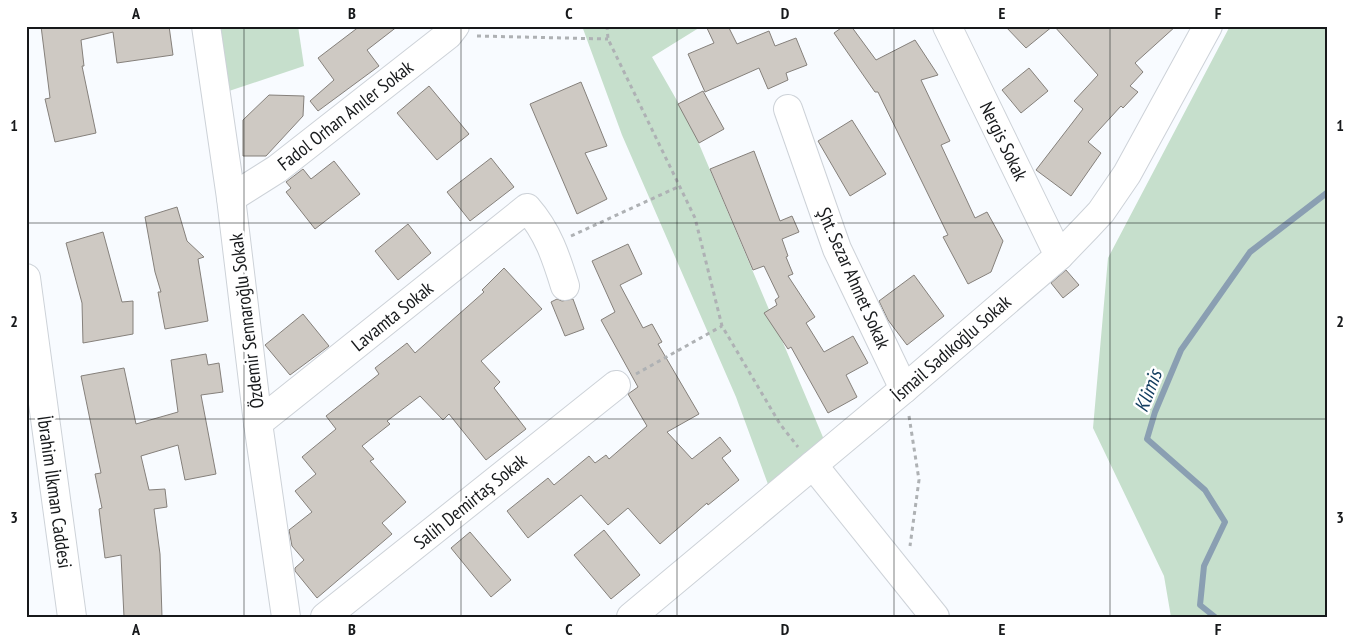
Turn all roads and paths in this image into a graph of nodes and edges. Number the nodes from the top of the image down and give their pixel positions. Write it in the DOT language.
graph roads {
  1 [pos="206,26"];
  2 [pos="607,26"];
  3 [pos="947,26"];
  4 [pos="1208,26"];
  5 [pos="452,31"];
  6 [pos="608,39"];
  7 [pos="788,109"];
  8 [pos="680,186"];
  9 [pos="231,198"];
  10 [pos="552,244"];
  11 [pos="1059,256"];
  12 [pos="26,278"];
  13 [pos="565,286"];
  14 [pos="722,326"];
  15 [pos="616,385"];
  16 [pos="904,389"];
  17 [pos="258,424"];
  18 [pos="36,427"];
  19 [pos="813,465"];
  20 [pos="905,578"];
  21 [pos="72,617"];
  22 [pos="286,617"];
  23 [pos="325,617"];
  24 [pos="631,617"];
  25 [pos="935,617"];
  1 -- 9 [label="street, Özdemir Sennaroğlu Sokak"];
  2 -- 6 [label="path"];
  3 -- 11 [label="street, Nergis Sokak"];
  4 -- 11 [label="street, İsmail Sadıkoğlu Sokak"];
  5 -- 6 [label="path"];
  5 -- 9 [label="street, Fadol Orhan Anıler Sokak"];
  6 -- 8 [label="path"];
  7 -- 16 [label="street, Şht. Sezar Ahmet Sokak"];
  8 -- 10 [label="path"];
  8 -- 14 [label="path"];
  9 -- 17 [label="street, Özdemir Sennaroğlu Sokak"];
  10 -- 13 [label="street"];
  10 -- 17 [label="street, Lavamta Sokak"];
  11 -- 16 [label="street, İsmail Sadıkoğlu Sokak"];
  12 -- 18 [label="street, İbrahim İlkman Caddesi"];
  14 -- 15 [label="path"];
  14 -- 19 [label="path"];
  15 -- 23 [label="street, Salih Demirtaş Sokak"];
  16 -- 19 [label="street, İsmail Sadıkoğlu Sokak"];
  16 -- 20 [label="path"];
  17 -- 22 [label="street, Özdemir Sennaroğlu Sokak"];
  18 -- 21 [label="street, İbrahim İlkman Caddesi"];
  19 -- 20 [label="street"];
  19 -- 24 [label="street, İsmail Sadıkoğlu Sokak"];
  20 -- 25 [label="street"];
}
